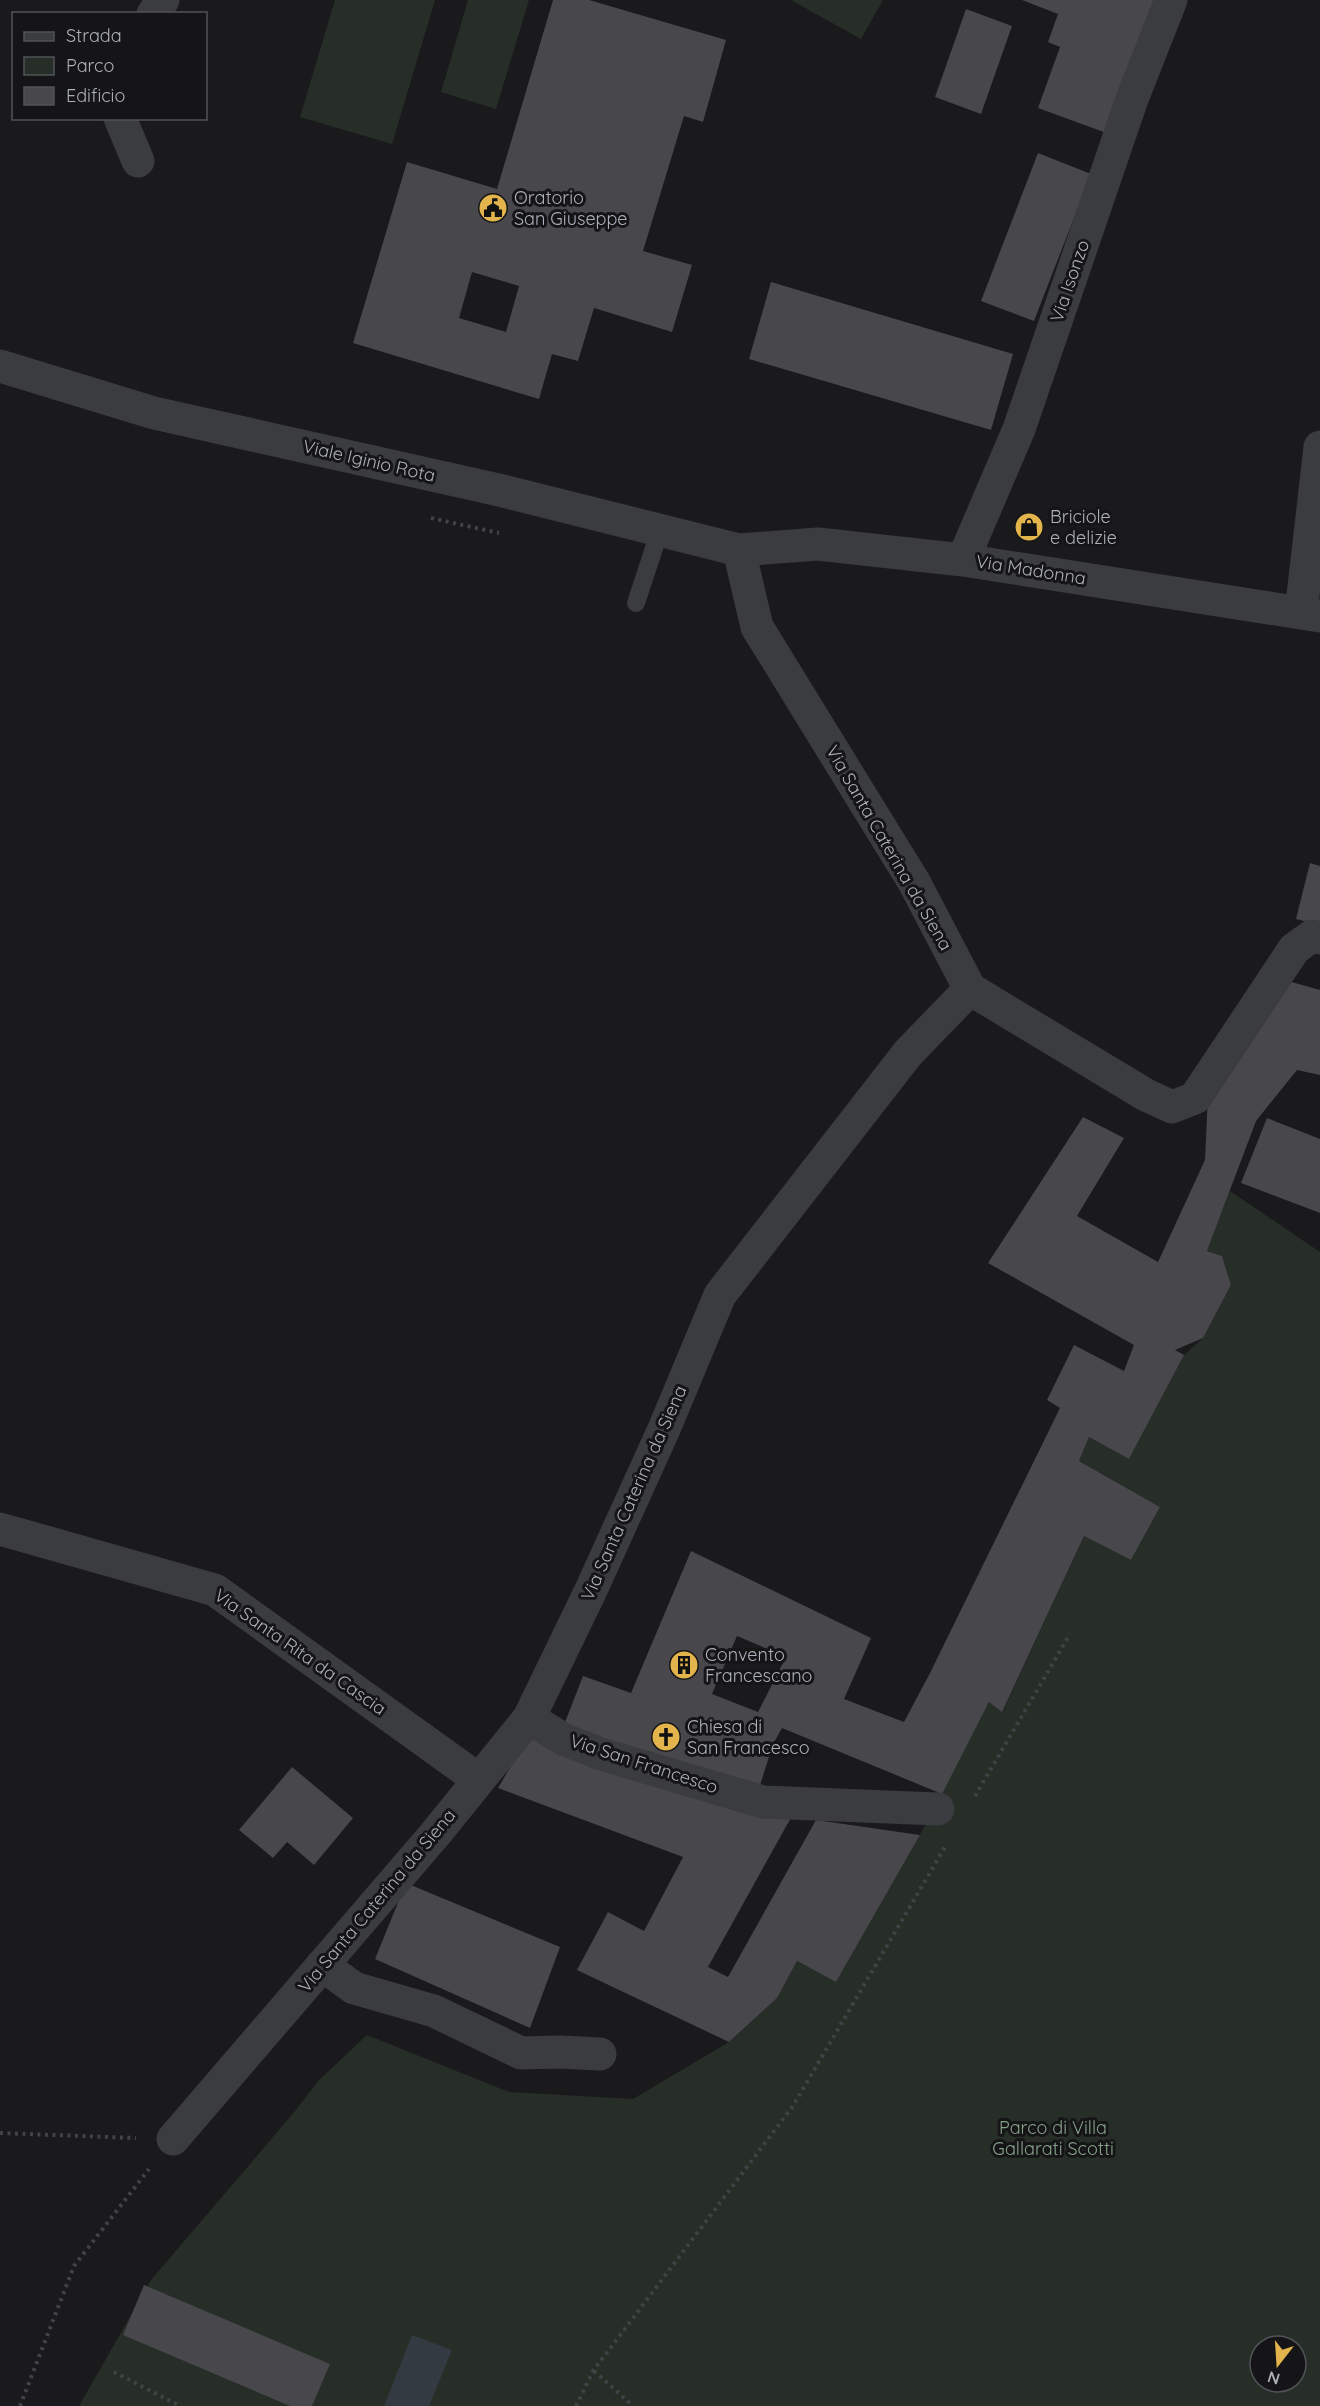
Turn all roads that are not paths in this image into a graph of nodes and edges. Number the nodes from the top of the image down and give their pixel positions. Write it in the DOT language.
graph roads {
  1 [pos="1171,0"];
  2 [pos="121,120"];
  3 [pos="138,161"];
  4 [pos="0,366"];
  5 [pos="1320,447"];
  6 [pos="660,531"];
  7 [pos="740,550"];
  8 [pos="963,560"];
  9 [pos="636,603"];
  10 [pos="1310,615"];
  11 [pos="1320,938"];
  12 [pos="970,989"];
  13 [pos="0,1529"];
  14 [pos="529,1718"];
  15 [pos="479,1780"];
  16 [pos="938,1809"];
  17 [pos="322,1965"];
  18 [pos="600,2055"];
  19 [pos="173,2139"];
  1 -- 8 [label="street, Via Isonzo"];
  2 -- 3 [label="street"];
  4 -- 6 [label="street, Viale Iginio Rota"];
  5 -- 10 [label="street"];
  6 -- 7 [label="street, Viale Iginio Rota"];
  6 -- 9 [label="lane"];
  7 -- 8 [label="street, Via Madonna"];
  7 -- 12 [label="street, Via Santa Caterina da Siena"];
  8 -- 10 [label="street, Via Madonna"];
  11 -- 12 [label="street"];
  12 -- 14 [label="street, Via Santa Caterina da Siena"];
  13 -- 15 [label="street, Via Santa Rita da Cascia"];
  14 -- 15 [label="street, Via Santa Caterina da Siena"];
  14 -- 16 [label="street, Via San Francesco"];
  15 -- 17 [label="street, Via Santa Caterina da Siena"];
  17 -- 18 [label="street"];
  17 -- 19 [label="street, Via Santa Caterina da Siena"];
}
